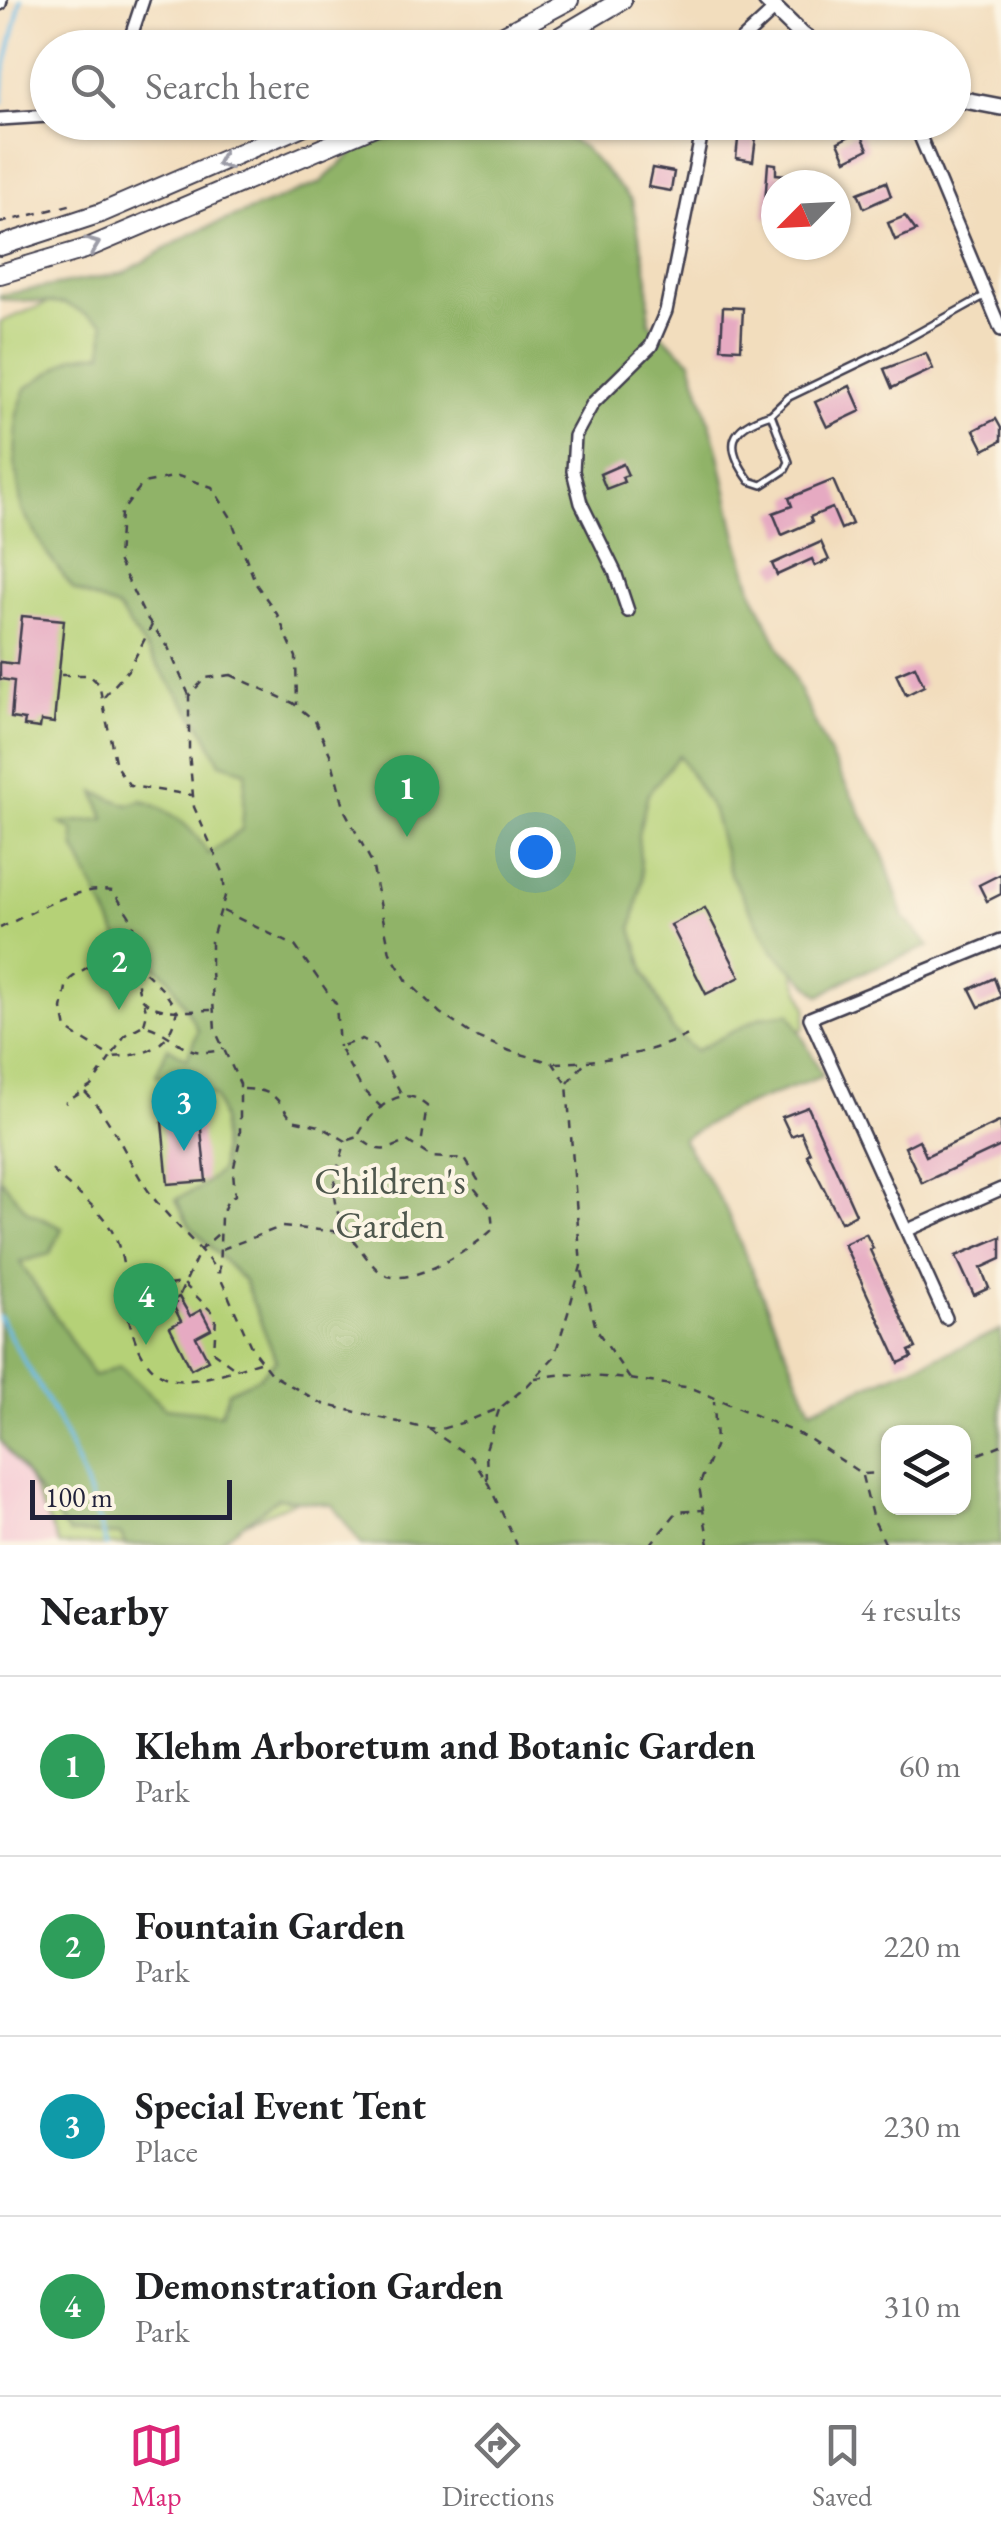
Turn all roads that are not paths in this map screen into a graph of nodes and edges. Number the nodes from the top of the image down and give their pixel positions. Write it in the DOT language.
graph roads {
  1 [pos="143,0"];
  2 [pos="569,0"];
  3 [pos="622,0"];
  4 [pos="770,5"];
  5 [pos="133,30"];
  6 [pos="513,30"];
  7 [pos="571,30"];
  8 [pos="749,30"];
  9 [pos="800,30"];
  10 [pos="971,101"];
  11 [pos="1001,107"];
  12 [pos="30,117"];
  13 [pos="0,119"];
  14 [pos="272,140"];
  15 [pos="342,140"];
  16 [pos="700,140"];
  17 [pos="921,140"];
  18 [pos="62,227"];
  19 [pos="0,236"];
  20 [pos="0,246"];
  21 [pos="0,274"];
  22 [pos="986,295"];
  23 [pos="1001,330"];
  24 [pos="771,414"];
  25 [pos="628,611"];
  26 [pos="1001,940"];
  27 [pos="1001,1188"];
  28 [pos="908,1230"];
  29 [pos="946,1318"];
  1 -- 5 [label="street"];
  2 -- 6 [label="main road"];
  3 -- 7 [label="main road"];
  4 -- 8 [label="street"];
  4 -- 9 [label="street"];
  10 -- 11 [label="street"];
  12 -- 13 [label="street"];
  14 -- 18 [label="main road, one-way"];
  21 -- 15 [label="main road, one-way"];
  16 -- 25 [label="street"];
  17 -- 22 [label="street"];
  18 -- 19 [label="main road"];
  18 -- 20 [label="main road"];
  22 -- 23 [label="street"];
  22 -- 24 [label="lane"];
  24 -- 24 [label="lane"];
  26 -- 28 [label="street"];
  27 -- 28 [label="street"];
  28 -- 29 [label="street"];
}
